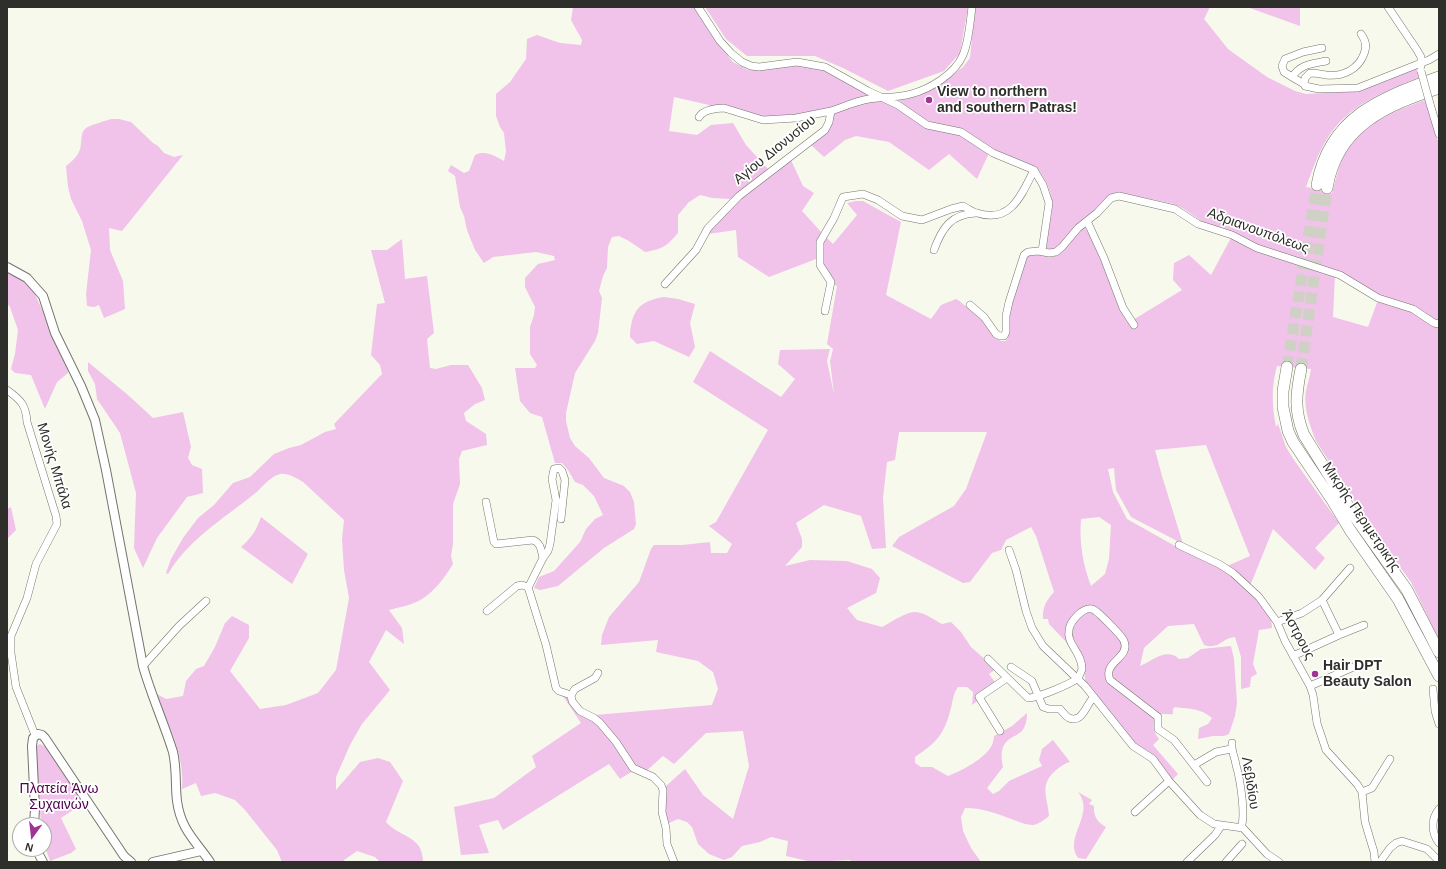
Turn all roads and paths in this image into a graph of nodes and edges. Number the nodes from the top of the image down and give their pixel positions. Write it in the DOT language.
graph roads {
  1 [pos="698,7"];
  2 [pos="972,7"];
  3 [pos="1388,7"];
  4 [pos="1361,34"];
  5 [pos="1322,48"];
  6 [pos="1439,54"];
  7 [pos="1326,60"];
  8 [pos="1421,67"];
  9 [pos="1439,77"];
  10 [pos="1292,78"];
  11 [pos="1304,84"];
  12 [pos="1439,88"];
  13 [pos="884,98"];
  14 [pos="831,111"];
  15 [pos="699,117"];
  16 [pos="1439,134"];
  17 [pos="1034,170"];
  18 [pos="976,214"];
  19 [pos="1087,221"];
  20 [pos="934,250"];
  21 [pos="1042,251"];
  22 [pos="7,267"];
  23 [pos="665,284"];
  24 [pos="970,306"];
  25 [pos="825,311"];
  26 [pos="1439,324"];
  27 [pos="1134,325"];
  28 [pos="1287,368"];
  29 [pos="1301,369"];
  30 [pos="7,390"];
  31 [pos="486,502"];
  32 [pos="561,519"];
  33 [pos="1179,545"];
  34 [pos="1009,550"];
  35 [pos="543,558"];
  36 [pos="1350,568"];
  37 [pos="528,588"];
  38 [pos="1322,600"];
  39 [pos="206,601"];
  40 [pos="487,611"];
  41 [pos="1277,622"];
  42 [pos="1364,625"];
  43 [pos="9,633"];
  44 [pos="1339,635"];
  45 [pos="1439,652"];
  46 [pos="1293,656"];
  47 [pos="988,659"];
  48 [pos="1358,665"];
  49 [pos="143,666"];
  50 [pos="1011,667"];
  51 [pos="598,673"];
  52 [pos="1439,676"];
  53 [pos="1007,678"];
  54 [pos="1077,678"];
  55 [pos="1310,686"];
  56 [pos="1433,689"];
  57 [pos="571,694"];
  58 [pos="1038,696"];
  59 [pos="1094,697"];
  60 [pos="1439,724"];
  61 [pos="1000,731"];
  62 [pos="36,735"];
  63 [pos="1390,759"];
  64 [pos="1194,765"];
  65 [pos="1170,781"];
  66 [pos="1207,782"];
  67 [pos="1362,792"];
  68 [pos="1439,809"];
  69 [pos="1135,812"];
  70 [pos="34,817"];
  71 [pos="1221,826"];
  72 [pos="1241,828"];
  73 [pos="1439,843"];
  74 [pos="1242,844"];
  75 [pos="201,851"];
  76 [pos="1439,861"];
  77 [pos="131,862"];
  78 [pos="153,862"];
  79 [pos="210,862"];
  80 [pos="674,862"];
  81 [pos="1186,862"];
  82 [pos="1226,862"];
  83 [pos="1279,862"];
  84 [pos="1375,862"];
  85 [pos="1380,862"];
  1 -- 13 [label="street"];
  2 -- 13 [label="street, Αγίου Διονυσίου"];
  3 -- 8 [label="street"];
  4 -- 11 [label="street"];
  5 -- 10 [label="street"];
  6 -- 8 [label="street"];
  7 -- 10 [label="street"];
  8 -- 11 [label="street"];
  8 -- 16 [label="street, bridge"];
  9 -- 12 [label="main road"];
  10 -- 11 [label="street"];
  13 -- 14 [label="street, Αγίου Διονυσίου"];
  13 -- 17 [label="street"];
  14 -- 15 [label="street"];
  14 -- 23 [label="street, Αγίου Διονυσίου"];
  17 -- 18 [label="street"];
  17 -- 21 [label="street"];
  18 -- 20 [label="street"];
  18 -- 25 [label="street"];
  19 -- 21 [label="street, Αδριανουπόλεως"];
  19 -- 26 [label="street, Αδριανουπόλεως"];
  19 -- 27 [label="street"];
  21 -- 24 [label="street, Αδριανουπόλεως"];
  22 -- 49 [label="street"];
  28 -- 52 [label="main road, Μικρής Περιμετρικής"];
  29 -- 45 [label="main road, Μικρής Περιμετρικής"];
  30 -- 43 [label="street, Μονής Μπάλα"];
  31 -- 35 [label="street"];
  32 -- 35 [label="street"];
  33 -- 41 [label="street, Άστρους"];
  34 -- 54 [label="street"];
  35 -- 37 [label="street"];
  36 -- 38 [label="street"];
  37 -- 40 [label="street"];
  37 -- 57 [label="street"];
  38 -- 41 [label="street"];
  38 -- 44 [label="street"];
  39 -- 49 [label="street"];
  41 -- 46 [label="street, Άστρους"];
  42 -- 44 [label="street"];
  43 -- 62 [label="street, Μονής Μπάλα"];
  44 -- 46 [label="street"];
  46 -- 55 [label="street, Άστρους"];
  47 -- 53 [label="street"];
  48 -- 55 [label="street"];
  49 -- 75 [label="street"];
  50 -- 58 [label="street"];
  51 -- 57 [label="street"];
  53 -- 58 [label="street"];
  53 -- 61 [label="street"];
  54 -- 58 [label="street"];
  54 -- 59 [label="street"];
  54 -- 64 [label="street"];
  55 -- 67 [label="street, Άστρους"];
  56 -- 60 [label="street"];
  57 -- 80 [label="street"];
  58 -- 59 [label="street"];
  59 -- 65 [label="street"];
  62 -- 70 [label="street"];
  62 -- 77 [label="street"];
  63 -- 67 [label="street"];
  64 -- 66 [label="street"];
  64 -- 72 [label="street, Λεβιδίου"];
  65 -- 69 [label="street"];
  65 -- 71 [label="street"];
  67 -- 84 [label="street"];
  68 -- 73 [label="street"];
  71 -- 72 [label="street"];
  71 -- 81 [label="street"];
  72 -- 83 [label="street"];
  74 -- 82 [label="street"];
  75 -- 78 [label="street"];
  75 -- 79 [label="street"];
  76 -- 85 [label="street"];
}
